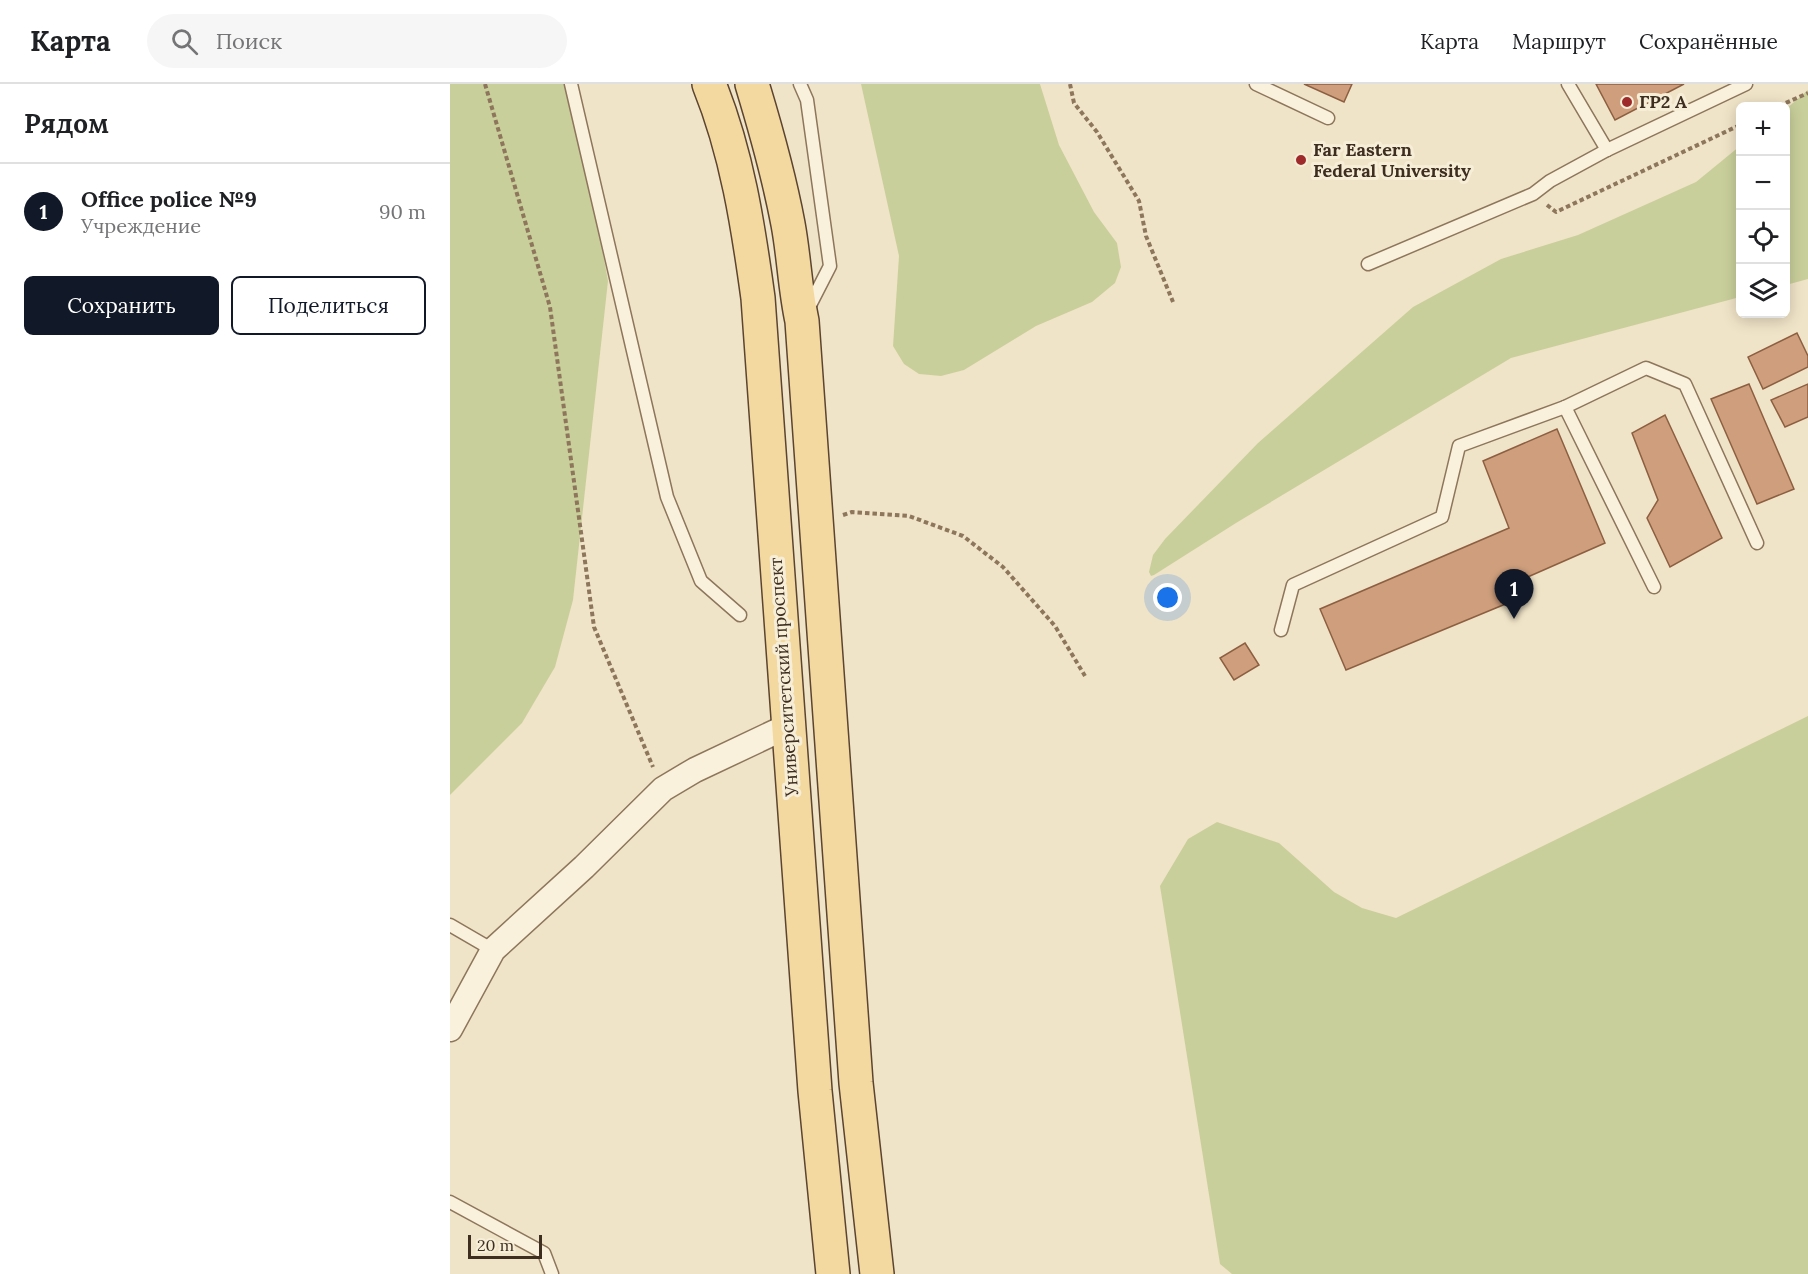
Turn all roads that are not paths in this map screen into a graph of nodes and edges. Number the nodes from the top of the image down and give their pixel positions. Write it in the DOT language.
graph roads {
  1 [pos="571,84"];
  2 [pos="710,84"];
  3 [pos="752,84"];
  4 [pos="801,84"];
  5 [pos="1256,84"];
  6 [pos="1568,84"];
  7 [pos="1746,84"];
  8 [pos="1328,118"];
  9 [pos="1607,150"];
  10 [pos="1368,264"];
  11 [pos="802,321"];
  12 [pos="1565,407"];
  13 [pos="813,463"];
  14 [pos="770,478"];
  15 [pos="1757,543"];
  16 [pos="1654,587"];
  17 [pos="740,615"];
  18 [pos="1281,630"];
  19 [pos="788,726"];
  20 [pos="450,925"];
  21 [pos="493,950"];
  22 [pos="450,1029"];
  23 [pos="450,1202"];
  24 [pos="879,1271"];
  25 [pos="552,1274"];
  26 [pos="833,1274"];
  1 -- 17 [label="lane"];
  2 -- 14 [label="main road, Университетский проспект"];
  3 -- 11 [label="main road"];
  4 -- 11 [label="lane"];
  5 -- 8 [label="lane"];
  6 -- 9 [label="lane"];
  7 -- 9 [label="lane"];
  9 -- 10 [label="lane"];
  11 -- 13 [label="main road"];
  12 -- 15 [label="lane"];
  12 -- 16 [label="lane"];
  12 -- 18 [label="lane"];
  13 -- 14 [label="main road"];
  13 -- 24 [label="main road"];
  14 -- 19 [label="main road, Университетский проспект"];
  19 -- 21 [label="street"];
  19 -- 26 [label="main road, Университетский проспект"];
  20 -- 21 [label="lane"];
  21 -- 22 [label="street"];
  23 -- 25 [label="lane"];
}
